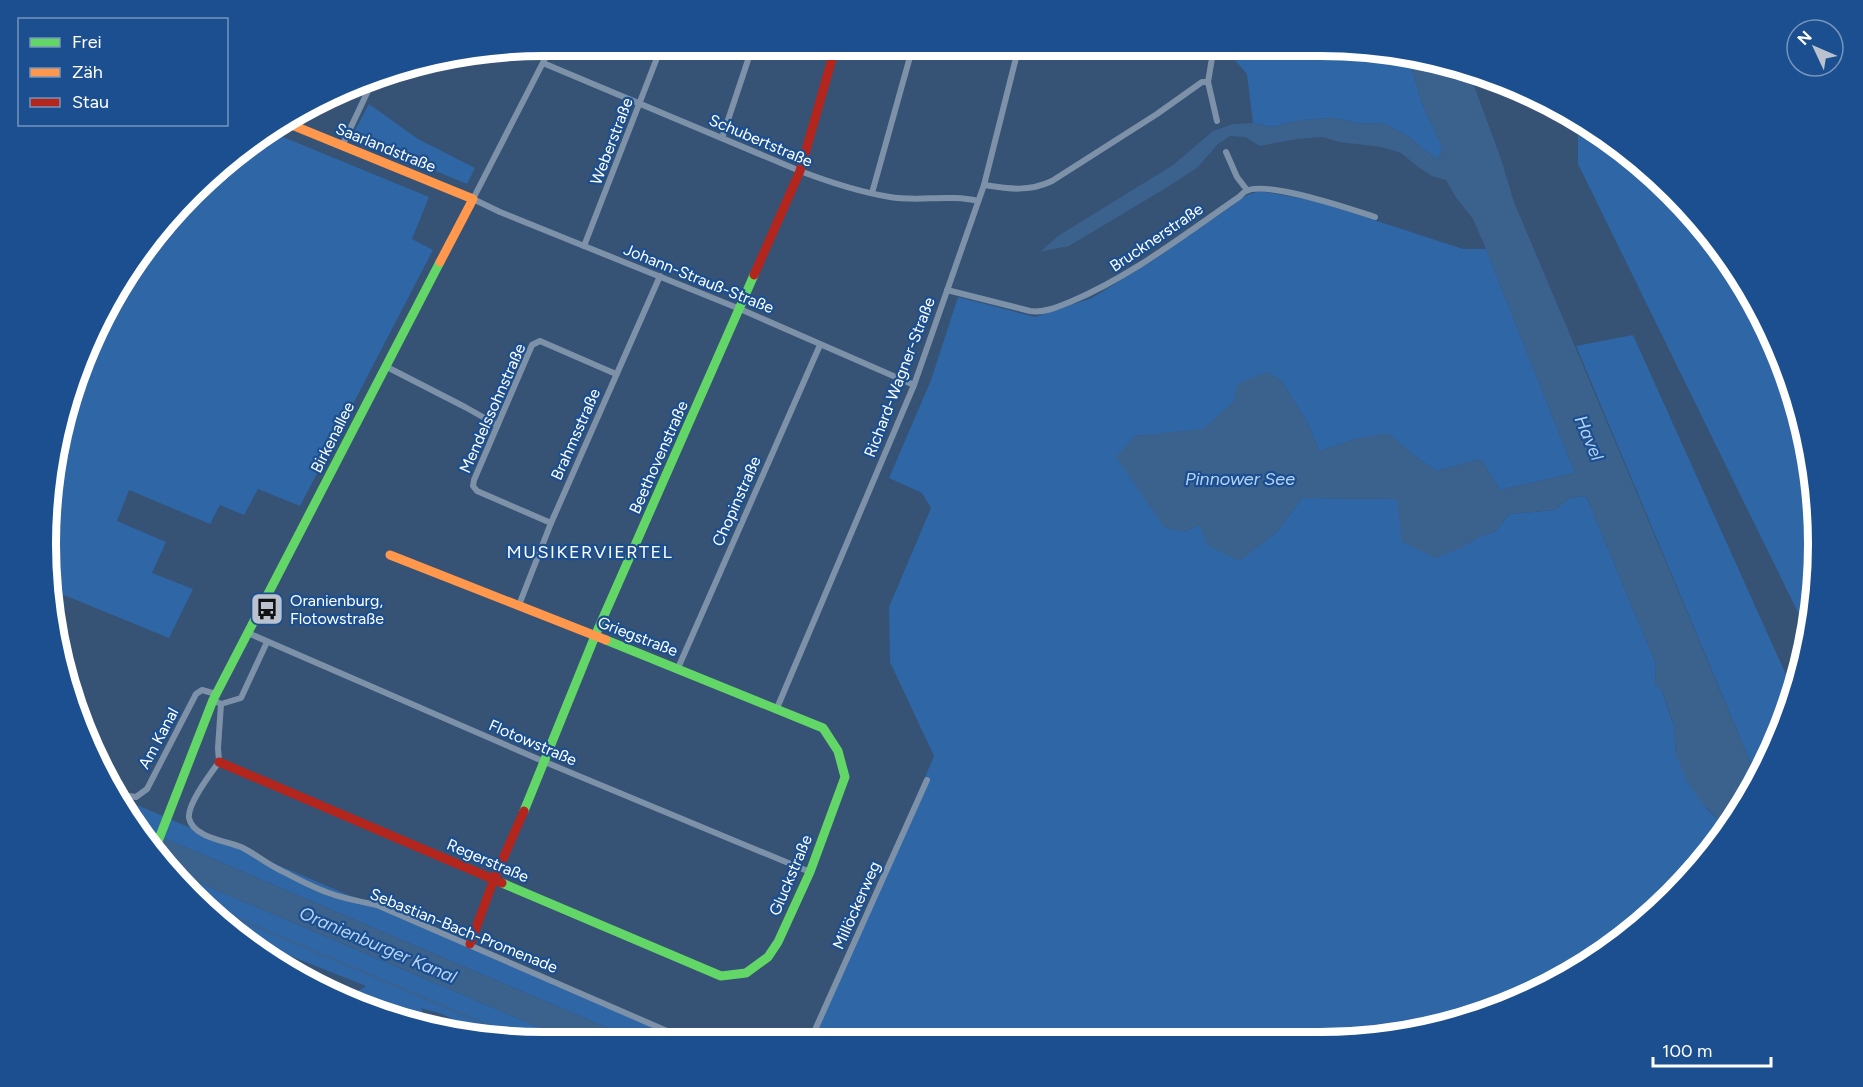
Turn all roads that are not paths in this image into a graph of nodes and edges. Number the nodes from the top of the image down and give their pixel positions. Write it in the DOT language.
graph roads {
  1 [pos="546,56"];
  2 [pos="658,56"];
  3 [pos="749,56"];
  4 [pos="833,56"];
  5 [pos="911,56"];
  6 [pos="1016,56"];
  7 [pos="1212,56"];
  8 [pos="543,63"];
  9 [pos="1208,82"];
  10 [pos="369,88"];
  11 [pos="640,103"];
  12 [pos="1217,121"];
  13 [pos="292,125"];
  14 [pos="722,138"];
  15 [pos="342,146"];
  16 [pos="1226,152"];
  17 [pos="800,171"];
  18 [pos="984,185"];
  19 [pos="1247,190"];
  20 [pos="872,193"];
  21 [pos="473,199"];
  22 [pos="978,201"];
  23 [pos="1376,217"];
  24 [pos="584,246"];
  25 [pos="660,276"];
  26 [pos="947,290"];
  27 [pos="740,309"];
  28 [pos="820,345"];
  29 [pos="385,366"];
  30 [pos="616,374"];
  31 [pos="914,386"];
  32 [pos="497,425"];
  33 [pos="551,523"];
  34 [pos="390,555"];
  35 [pos="519,605"];
  36 [pos="248,633"];
  37 [pos="595,636"];
  38 [pos="267,642"];
  39 [pos="678,668"];
  40 [pos="217,699"];
  41 [pos="777,708"];
  42 [pos="219,762"];
  43 [pos="545,762"];
  44 [pos="845,777"];
  45 [pos="927,780"];
  46 [pos="126,795"];
  47 [pos="157,843"];
  48 [pos="810,872"];
  49 [pos="494,879"];
  50 [pos="470,944"];
  51 [pos="746,973"];
  52 [pos="670,1032"];
  53 [pos="814,1032"];
  1 -- 8 [label="street, Birkenallee"];
  2 -- 11 [label="street, Weberstraße"];
  3 -- 14 [label="street"];
  4 -- 17 [label="street, Beethovenstraße"];
  5 -- 20 [label="street"];
  6 -- 18 [label="street, Richard-Wagner-Straße"];
  7 -- 9 [label="street"];
  8 -- 11 [label="street, Schubertstraße"];
  8 -- 21 [label="street, Birkenallee"];
  9 -- 12 [label="street"];
  9 -- 18 [label="street"];
  10 -- 15 [label="street"];
  11 -- 14 [label="street, Schubertstraße"];
  11 -- 24 [label="street, Weberstraße"];
  13 -- 15 [label="street, Saarlandstraße"];
  14 -- 17 [label="street, Schubertstraße"];
  15 -- 21 [label="street, Saarlandstraße"];
  16 -- 19 [label="street"];
  17 -- 20 [label="street, Schubertstraße"];
  17 -- 27 [label="street, Beethovenstraße"];
  18 -- 22 [label="street, Richard-Wagner-Straße"];
  19 -- 23 [label="street"];
  19 -- 26 [label="street, Brucknerstraße"];
  20 -- 22 [label="street, Schubertstraße"];
  21 -- 24 [label="street, Johann-Strauß-Straße"];
  21 -- 29 [label="street, Birkenallee"];
  22 -- 26 [label="street, Richard-Wagner-Straße"];
  24 -- 25 [label="street, Johann-Strauß-Straße"];
  25 -- 27 [label="street, Johann-Strauß-Straße"];
  25 -- 30 [label="street, Brahmsstraße"];
  26 -- 31 [label="street, Richard-Wagner-Straße"];
  27 -- 28 [label="street, Johann-Strauß-Straße"];
  27 -- 37 [label="street, Beethovenstraße"];
  28 -- 31 [label="street, Johann-Strauß-Straße"];
  28 -- 39 [label="street, Chopinstraße"];
  29 -- 32 [label="street"];
  29 -- 36 [label="street, Birkenallee"];
  30 -- 32 [label="street, Mendelssohnstraße"];
  30 -- 33 [label="street, Brahmsstraße"];
  31 -- 41 [label="street, Richard-Wagner-Straße"];
  32 -- 33 [label="street, Mendelssohnstraße"];
  33 -- 35 [label="street, Brahmsstraße"];
  34 -- 35 [label="street, Griegstraße"];
  35 -- 37 [label="street, Griegstraße"];
  36 -- 38 [label="street, Flotowstraße"];
  36 -- 40 [label="street, Birkenallee"];
  37 -- 39 [label="street, Griegstraße"];
  37 -- 43 [label="street, Beethovenstraße"];
  38 -- 40 [label="street"];
  38 -- 43 [label="street, Flotowstraße"];
  39 -- 41 [label="street, Griegstraße"];
  40 -- 42 [label="street"];
  40 -- 46 [label="street, Am Kanal"];
  40 -- 47 [label="street, Birkenallee"];
  41 -- 44 [label="street, Griegstraße"];
  42 -- 49 [label="street, Regerstraße"];
  42 -- 50 [label="street, Sebastian-Bach-Promenade"];
  43 -- 48 [label="street, Flotowstraße"];
  43 -- 49 [label="street, Beethovenstraße"];
  44 -- 48 [label="street, Gluckstraße"];
  45 -- 53 [label="street, Millöckerweg"];
  48 -- 51 [label="street, Gluckstraße"];
  49 -- 50 [label="street, Beethovenstraße"];
  49 -- 51 [label="street, Regerstraße"];
  50 -- 52 [label="street, Sebastian-Bach-Promenade"];
}
